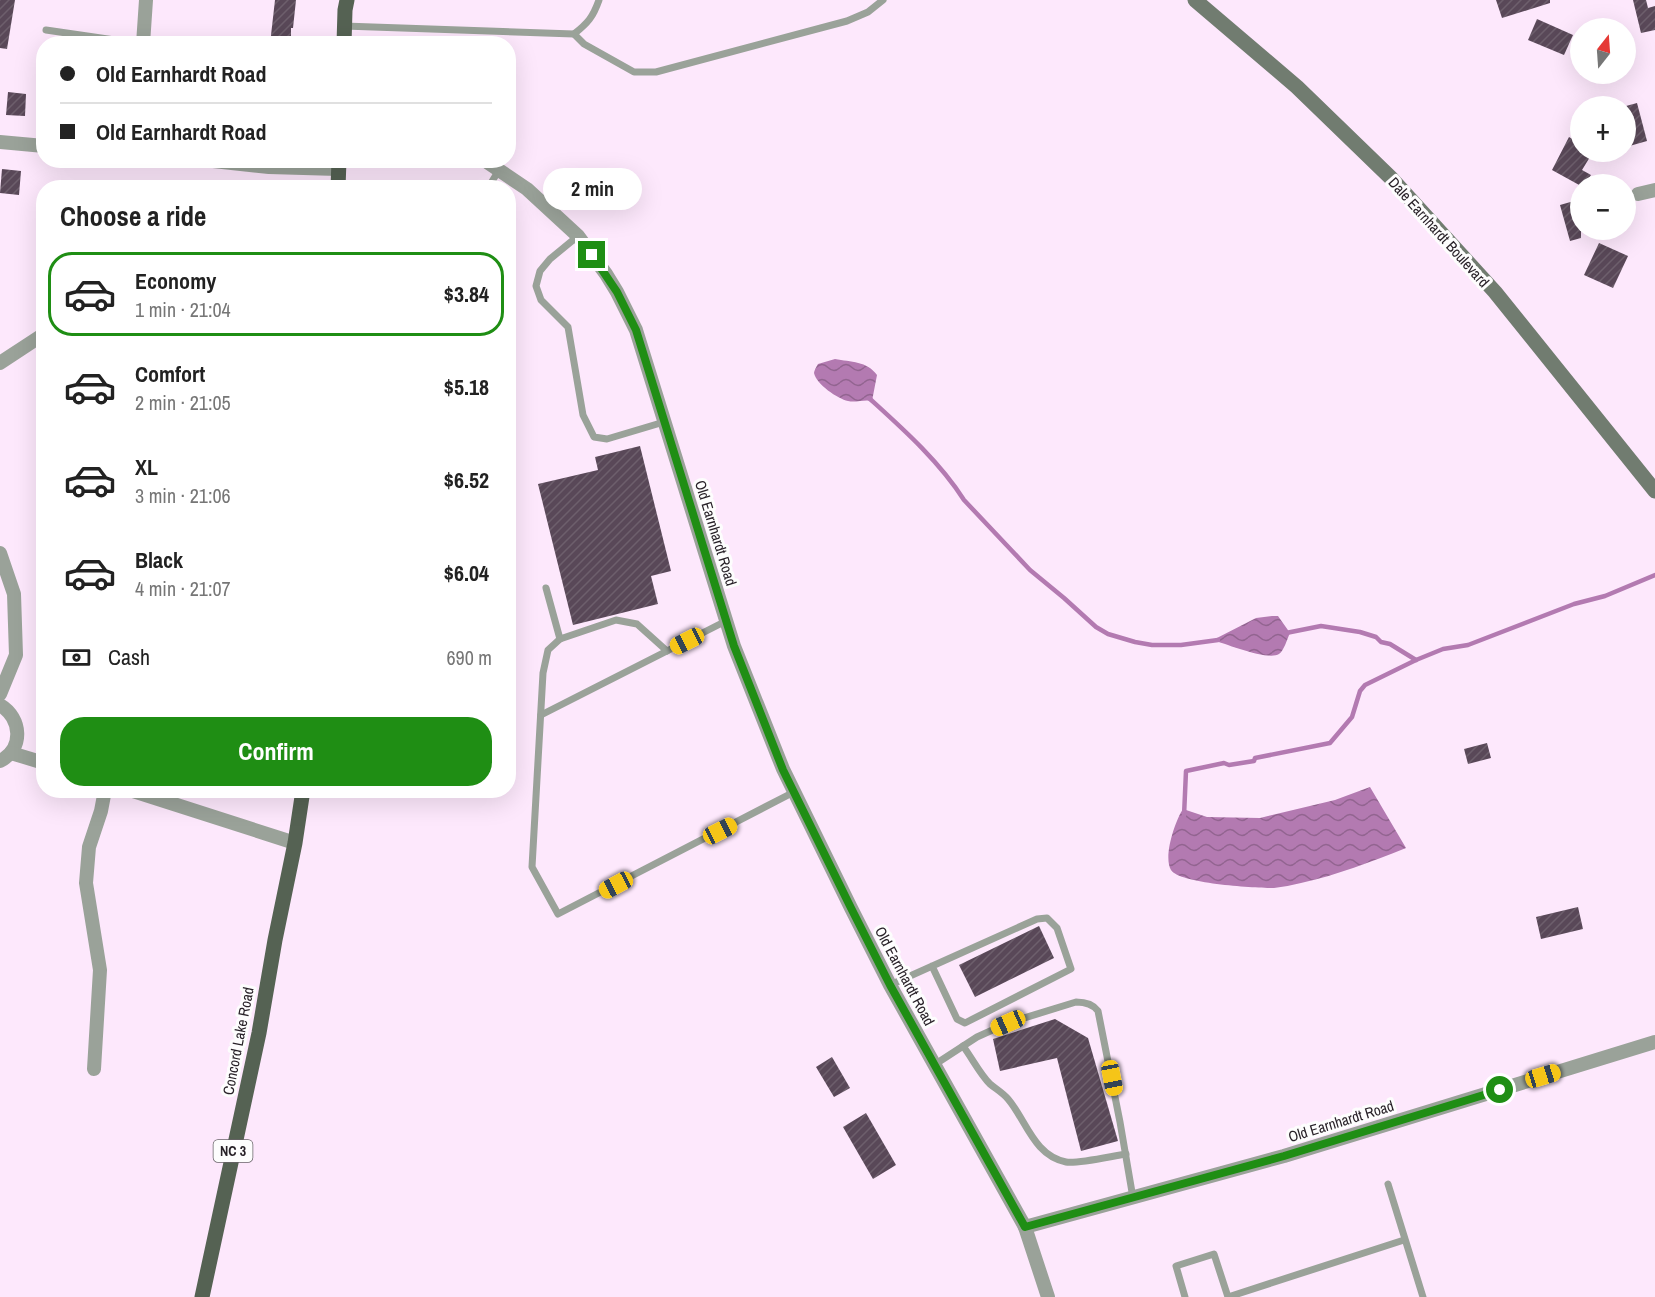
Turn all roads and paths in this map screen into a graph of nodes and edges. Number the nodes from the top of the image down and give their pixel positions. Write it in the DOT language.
graph roads {
  1 [pos="146,0"];
  2 [pos="347,0"];
  3 [pos="598,0"];
  4 [pos="883,0"];
  5 [pos="1195,0"];
  6 [pos="344,26"];
  7 [pos="46,30"];
  8 [pos="574,34"];
  9 [pos="88,36"];
  10 [pos="144,36"];
  11 [pos="344,36"];
  12 [pos="0,142"];
  13 [pos="36,145"];
  14 [pos="496,168"];
  15 [pos="499,170"];
  16 [pos="493,180"];
  17 [pos="514,180"];
  18 [pos="516,181"];
  19 [pos="1655,190"];
  20 [pos="1638,194"];
  21 [pos="578,236"];
  22 [pos="36,339"];
  23 [pos="0,363"];
  24 [pos="664,422"];
  25 [pos="1655,491"];
  26 [pos="0,553"];
  27 [pos="546,588"];
  28 [pos="726,621"];
  29 [pos="560,639"];
  30 [pos="667,651"];
  31 [pos="0,694"];
  32 [pos="0,705"];
  33 [pos="541,715"];
  34 [pos="6,757"];
  35 [pos="36,762"];
  36 [pos="794,792"];
  37 [pos="103,798"];
  38 [pos="155,798"];
  39 [pos="302,798"];
  40 [pos="295,843"];
  41 [pos="932,966"];
  42 [pos="890,985"];
  43 [pos="1655,1042"];
  44 [pos="963,1046"];
  45 [pos="934,1065"];
  46 [pos="94,1069"];
  47 [pos="1126,1154"];
  48 [pos="1388,1184"];
  49 [pos="1133,1198"];
  50 [pos="1025,1227"];
  51 [pos="1404,1240"];
  52 [pos="202,1297"];
  53 [pos="1048,1297"];
  54 [pos="1185,1297"];
  55 [pos="1228,1297"];
  56 [pos="1423,1297"];
  1 -- 10 [label="street"];
  2 -- 6 [label="main road"];
  3 -- 8 [label="lane"];
  4 -- 8 [label="lane"];
  5 -- 25 [label="main road, Dale Earnhardt Boulevard"];
  6 -- 8 [label="lane"];
  6 -- 11 [label="main road"];
  7 -- 9 [label="lane"];
  12 -- 13 [label="street"];
  14 -- 15 [label="street, Old Earnhardt Road"];
  15 -- 16 [label="lane"];
  15 -- 17 [label="street, Old Earnhardt Road"];
  18 -- 21 [label="street, Old Earnhardt Road"];
  19 -- 20 [label="street"];
  21 -- 24 [label="street, Old Earnhardt Road"];
  21 -- 24 [label="lane"];
  22 -- 23 [label="street"];
  24 -- 28 [label="street, Old Earnhardt Road"];
  26 -- 31 [label="street"];
  27 -- 29 [label="lane"];
  28 -- 30 [label="lane"];
  28 -- 36 [label="street, Old Earnhardt Road"];
  29 -- 30 [label="lane"];
  29 -- 33 [label="lane"];
  30 -- 33 [label="lane"];
  32 -- 34 [label="street"];
  33 -- 36 [label="lane"];
  34 -- 35 [label="street"];
  36 -- 42 [label="street, Old Earnhardt Road"];
  37 -- 46 [label="street"];
  38 -- 40 [label="street"];
  39 -- 40 [label="main road, Concord Lake Road / NC 3"];
  40 -- 52 [label="main road, Concord Lake Road / NC 3"];
  41 -- 41 [label="lane"];
  41 -- 42 [label="lane"];
  42 -- 45 [label="street, Old Earnhardt Road"];
  43 -- 49 [label="street, Old Earnhardt Road"];
  44 -- 45 [label="lane"];
  44 -- 47 [label="lane"];
  44 -- 47 [label="lane"];
  45 -- 50 [label="street, Old Earnhardt Road"];
  47 -- 49 [label="lane"];
  48 -- 51 [label="lane"];
  49 -- 50 [label="street, Old Earnhardt Road"];
  50 -- 53 [label="street"];
  51 -- 55 [label="lane"];
  51 -- 56 [label="lane"];
  54 -- 55 [label="lane"];
}
